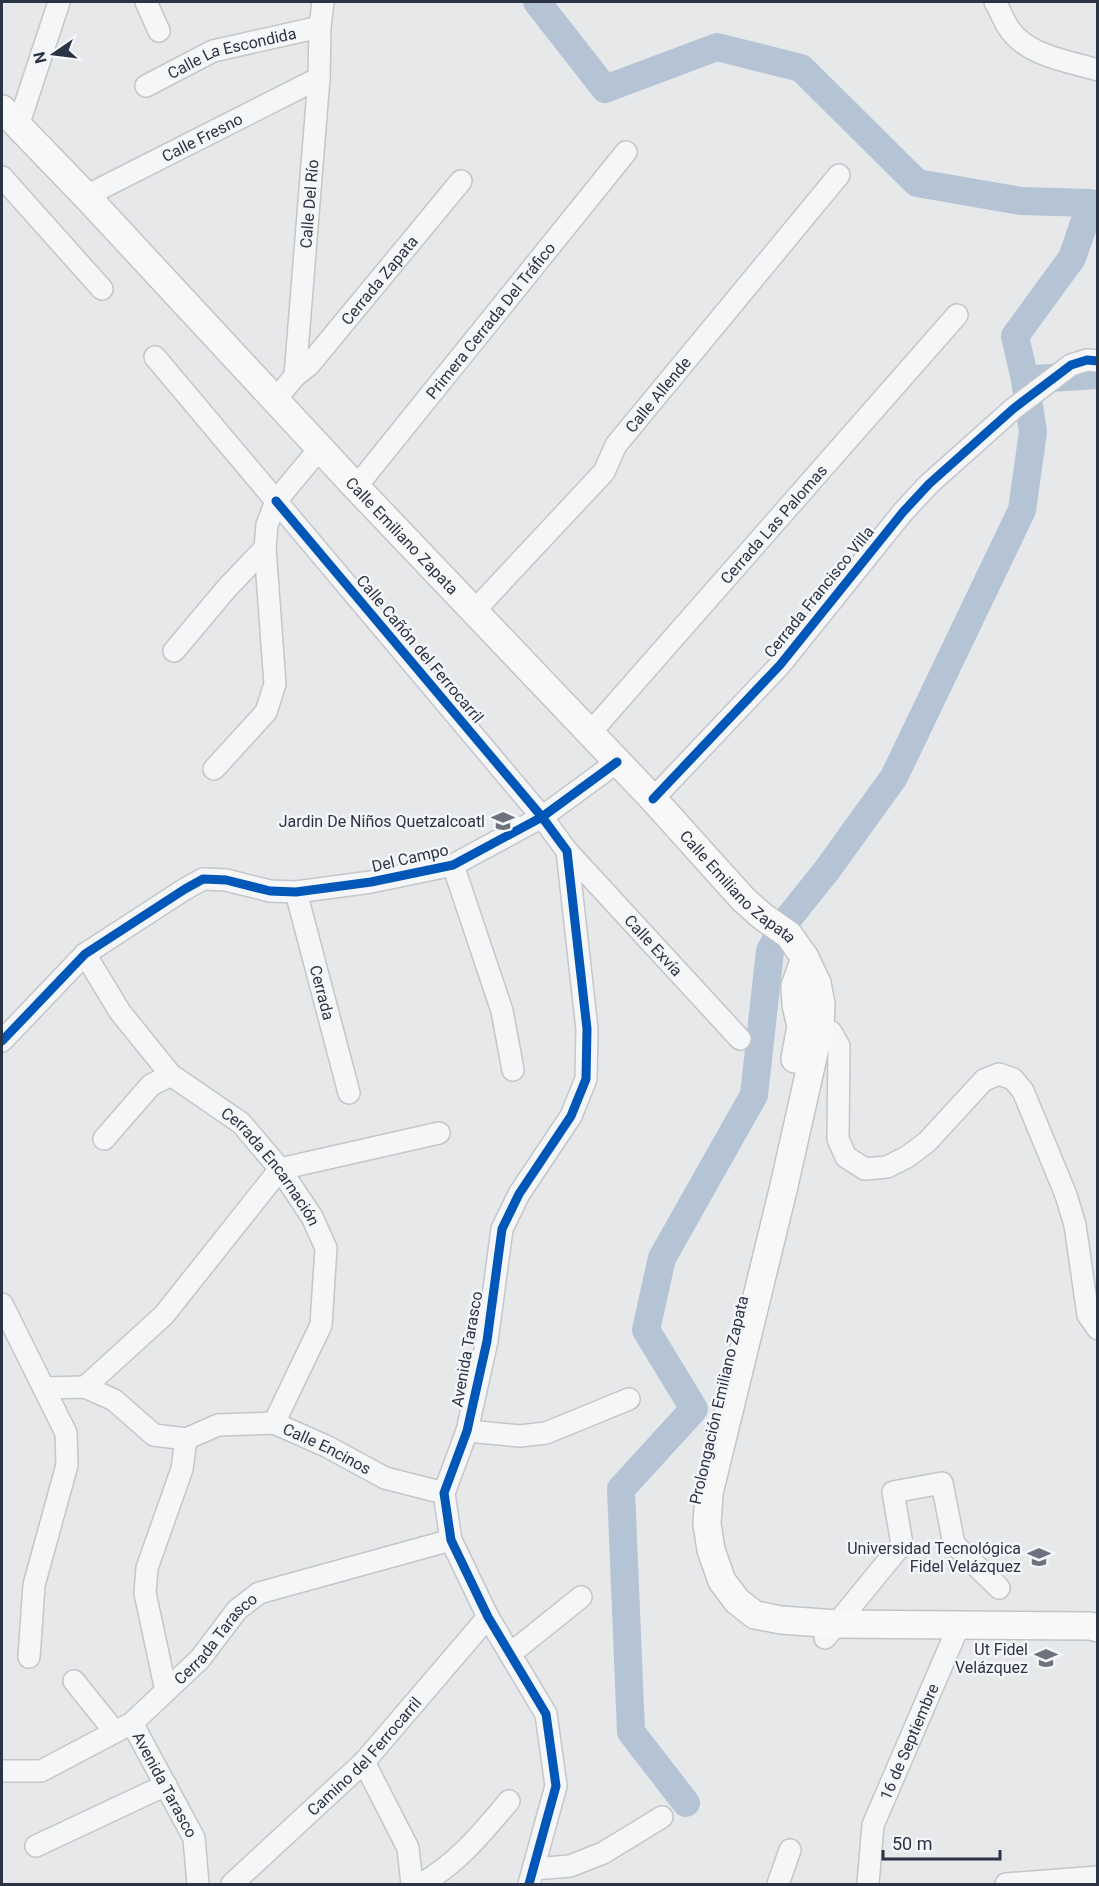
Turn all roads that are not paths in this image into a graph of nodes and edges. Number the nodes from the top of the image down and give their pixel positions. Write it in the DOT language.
graph roads {
  1 [pos="60,2"];
  2 [pos="146,2"];
  3 [pos="323,2"];
  4 [pos="995,2"];
  5 [pos="320,27"];
  6 [pos="159,31"];
  7 [pos="1098,70"];
  8 [pos="320,78"];
  9 [pos="146,87"];
  10 [pos="10,118"];
  11 [pos="626,152"];
  12 [pos="839,175"];
  13 [pos="2,177"];
  14 [pos="461,181"];
  15 [pos="86,196"];
  16 [pos="102,289"];
  17 [pos="957,315"];
  18 [pos="155,357"];
  19 [pos="1098,361"];
  20 [pos="295,375"];
  21 [pos="275,400"];
  22 [pos="320,448"];
  23 [pos="356,487"];
  24 [pos="276,501"];
  25 [pos="265,548"];
  26 [pos="475,610"];
  27 [pos="174,651"];
  28 [pos="590,733"];
  29 [pos="617,762"];
  30 [pos="214,769"];
  31 [pos="653,799"];
  32 [pos="542,817"];
  33 [pos="567,851"];
  34 [pos="453,865"];
  35 [pos="296,892"];
  36 [pos="85,954"];
  37 [pos="811,1026"];
  38 [pos="740,1039"];
  39 [pos="2,1041"];
  40 [pos="513,1070"];
  41 [pos="171,1075"];
  42 [pos="349,1093"];
  43 [pos="439,1133"];
  44 [pos="104,1138"];
  45 [pos="280,1169"];
  46 [pos="1089,1256"];
  47 [pos="2,1304"];
  48 [pos="1098,1329"];
  49 [pos="85,1387"];
  50 [pos="45,1388"];
  51 [pos="629,1399"];
  52 [pos="274,1423"];
  53 [pos="467,1431"];
  54 [pos="186,1439"];
  55 [pos="444,1493"];
  56 [pos="451,1540"];
  57 [pos="999,1588"];
  58 [pos="581,1597"];
  59 [pos="488,1617"];
  60 [pos="1098,1628"];
  61 [pos="958,1630"];
  62 [pos="831,1631"];
  63 [pos="1098,1641"];
  64 [pos="510,1654"];
  65 [pos="29,1657"];
  66 [pos="74,1680"];
  67 [pos="166,1691"];
  68 [pos="124,1728"];
  69 [pos="364,1762"];
  70 [pos="2,1771"];
  71 [pos="166,1785"];
  72 [pos="509,1801"];
  73 [pos="662,1817"];
  74 [pos="36,1846"];
  75 [pos="790,1850"];
  76 [pos="531,1876"];
  77 [pos="1098,1877"];
  78 [pos="198,1884"];
  79 [pos="232,1884"];
  80 [pos="412,1884"];
  81 [pos="421,1884"];
  82 [pos="778,1884"];
  83 [pos="868,1884"];
  84 [pos="1006,1884"];
  1 -- 10 [label="street"];
  2 -- 6 [label="street"];
  3 -- 5 [label="street, Calle Del Río"];
  4 -- 7 [label="street"];
  5 -- 8 [label="street, Calle Del Río"];
  5 -- 9 [label="street, Calle La Escondida"];
  8 -- 15 [label="street, Calle Fresno"];
  8 -- 20 [label="street, Calle Del Río"];
  10 -- 15 [label="main road, Calle Emiliano Zapata"];
  11 -- 23 [label="street, Primera Cerrada Del Tráfico"];
  12 -- 26 [label="street, Calle Allende"];
  13 -- 16 [label="street"];
  14 -- 20 [label="street, Cerrada Zapata"];
  15 -- 21 [label="main road, Calle Emiliano Zapata"];
  17 -- 28 [label="street, Cerrada Las Palomas"];
  18 -- 24 [label="street, Calle Cañón del Ferrocarril"];
  19 -- 31 [label="street, Cerrada Francisco Villa"];
  20 -- 21 [label="street"];
  21 -- 22 [label="main road, Calle Emiliano Zapata"];
  22 -- 23 [label="main road, Calle Emiliano Zapata"];
  22 -- 24 [label="street"];
  23 -- 26 [label="main road, Calle Emiliano Zapata"];
  24 -- 25 [label="street"];
  24 -- 32 [label="street, Calle Cañón del Ferrocarril"];
  25 -- 27 [label="street"];
  25 -- 30 [label="street"];
  26 -- 28 [label="main road, Calle Emiliano Zapata"];
  28 -- 29 [label="main road, Calle Emiliano Zapata"];
  29 -- 31 [label="main road, Calle Emiliano Zapata"];
  29 -- 32 [label="street, Del Campo"];
  31 -- 37 [label="main road, Calle Emiliano Zapata"];
  32 -- 33 [label="street"];
  32 -- 34 [label="street, Del Campo"];
  33 -- 38 [label="street, Calle Exvía"];
  33 -- 53 [label="street, Avenida Tarasco"];
  34 -- 35 [label="street, Del Campo"];
  34 -- 40 [label="street"];
  35 -- 36 [label="street, Del Campo"];
  35 -- 42 [label="street, Cerrada"];
  36 -- 39 [label="street, Del Campo"];
  36 -- 41 [label="street, Cerrada Encarnación"];
  37 -- 46 [label="street"];
  37 -- 62 [label="main road, Prolongación Emiliano Zapata"];
  41 -- 44 [label="street"];
  41 -- 45 [label="street, Cerrada Encarnación"];
  43 -- 45 [label="street"];
  45 -- 49 [label="street"];
  45 -- 52 [label="street, Cerrada Encarnación"];
  46 -- 48 [label="street"];
  47 -- 50 [label="street"];
  49 -- 50 [label="street"];
  49 -- 54 [label="street"];
  50 -- 65 [label="street"];
  51 -- 53 [label="street"];
  52 -- 54 [label="street, Calle Encinos"];
  52 -- 55 [label="street, Calle Encinos"];
  53 -- 55 [label="street, Avenida Tarasco"];
  54 -- 67 [label="street"];
  55 -- 56 [label="street, Avenida Tarasco"];
  56 -- 59 [label="street, Avenida Tarasco"];
  56 -- 67 [label="street, Cerrada Tarasco"];
  57 -- 62 [label="street"];
  58 -- 64 [label="street"];
  59 -- 64 [label="street, Avenida Tarasco"];
  59 -- 69 [label="street, Camino del Ferrocarril"];
  60 -- 61 [label="main road, Prolongación Emiliano Zapata"];
  61 -- 62 [label="main road, Prolongación Emiliano Zapata"];
  61 -- 63 [label="main road, Prolongación Emiliano Zapata"];
  61 -- 83 [label="street, 16 de Septiembre"];
  64 -- 76 [label="street, Avenida Tarasco"];
  66 -- 68 [label="street, Avenida Tarasco"];
  67 -- 68 [label="street, Cerrada Tarasco"];
  68 -- 70 [label="street, Cerrada Tarasco"];
  68 -- 71 [label="street, Avenida Tarasco"];
  69 -- 79 [label="street, Camino del Ferrocarril"];
  69 -- 80 [label="street"];
  71 -- 74 [label="street"];
  71 -- 78 [label="street, Avenida Tarasco"];
  72 -- 81 [label="street"];
  73 -- 76 [label="street"];
  75 -- 82 [label="street"];
  77 -- 84 [label="street"];
}
